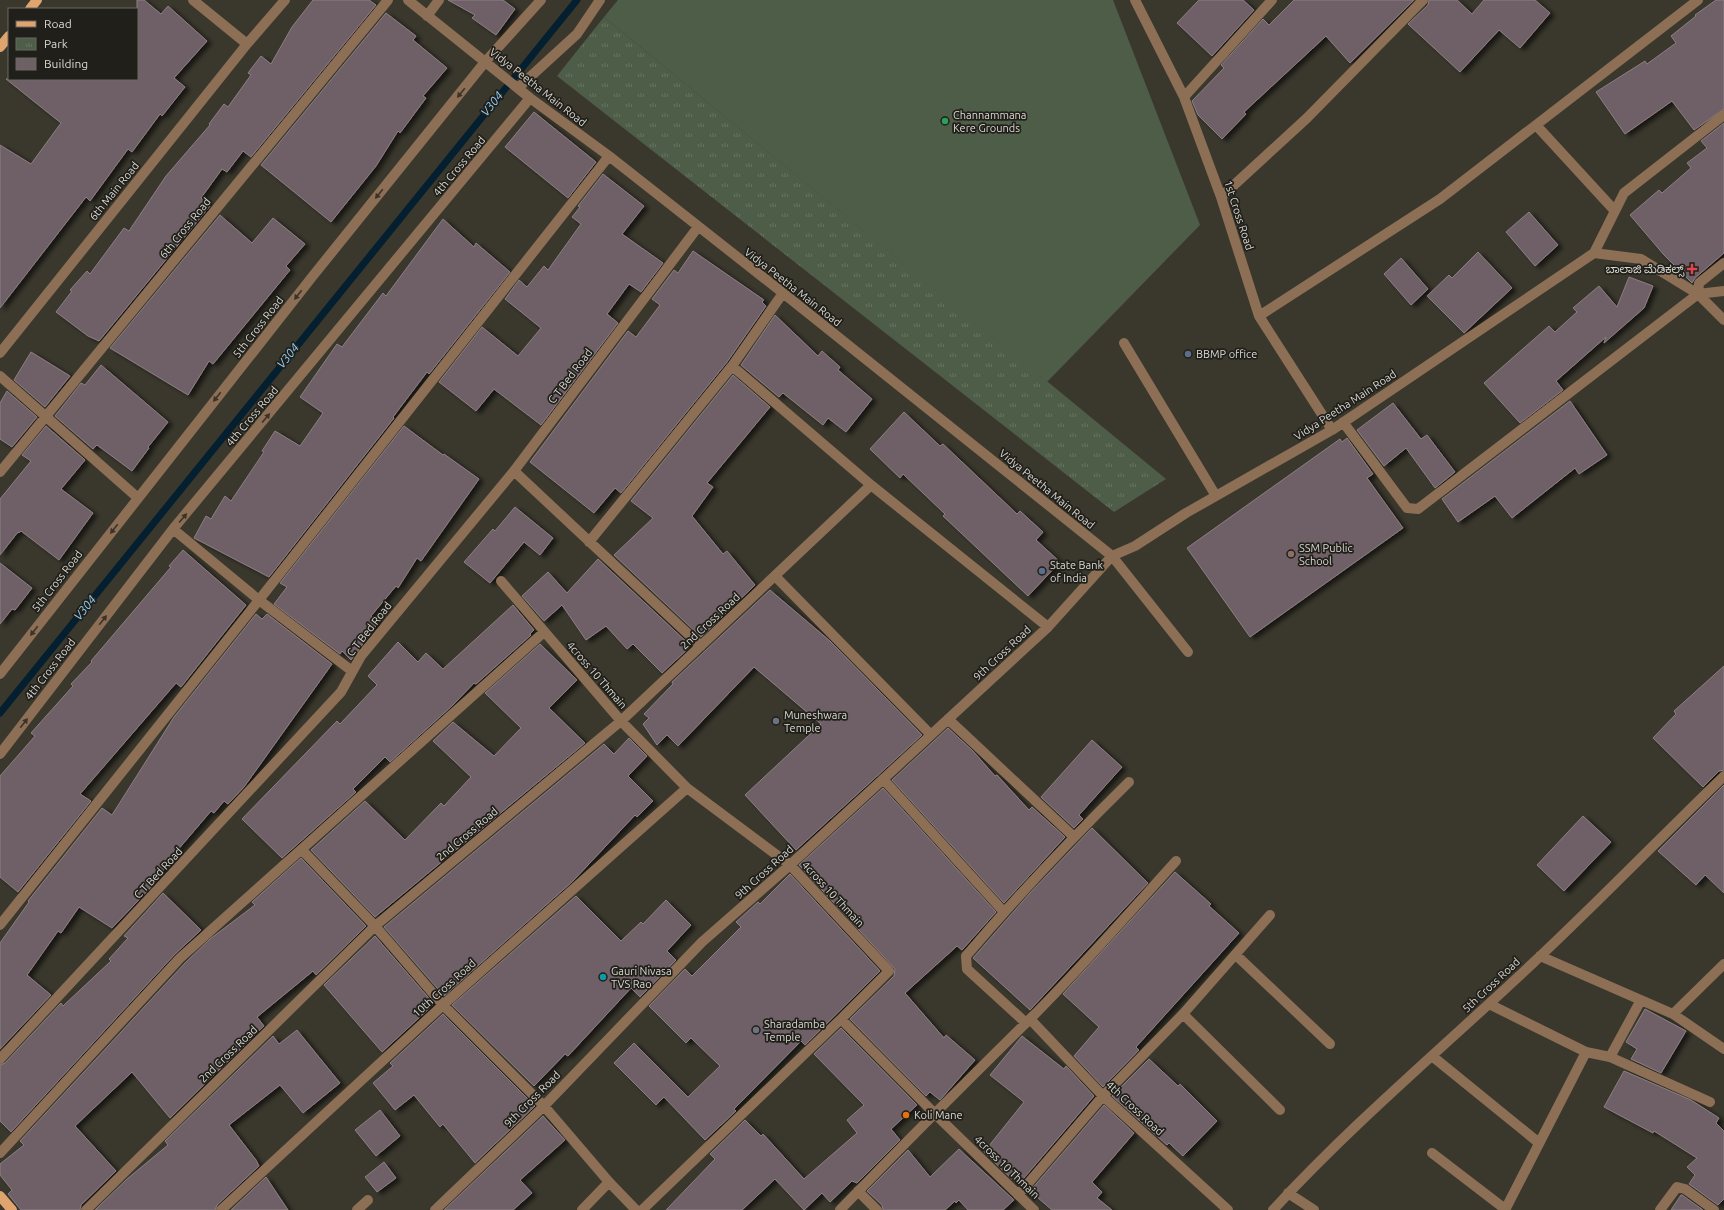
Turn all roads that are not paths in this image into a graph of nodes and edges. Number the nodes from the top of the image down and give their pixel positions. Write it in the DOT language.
graph roads {
  1 [pos="37,0"];
  2 [pos="193,0"];
  3 [pos="285,0"];
  4 [pos="388,0"];
  5 [pos="408,0"];
  6 [pos="439,0"];
  7 [pos="541,0"];
  8 [pos="600,0"];
  9 [pos="1135,0"];
  10 [pos="1272,0"];
  11 [pos="1423,0"];
  12 [pos="1698,0"];
  13 [pos="31,8"];
  14 [pos="427,16"];
  15 [pos="8,37"];
  16 [pos="247,44"];
  17 [pos="0,47"];
  18 [pos="485,62"];
  19 [pos="517,88"];
  20 [pos="1184,97"];
  21 [pos="530,98"];
  22 [pos="1724,115"];
  23 [pos="1536,125"];
  24 [pos="609,156"];
  25 [pos="1221,197"];
  26 [pos="1615,211"];
  27 [pos="698,227"];
  28 [pos="1594,253"];
  29 [pos="1724,263"];
  30 [pos="1724,291"];
  31 [pos="783,293"];
  32 [pos="1698,294"];
  33 [pos="1259,316"];
  34 [pos="1724,320"];
  35 [pos="1124,343"];
  36 [pos="0,353"];
  37 [pos="732,366"];
  38 [pos="0,376"];
  39 [pos="46,416"];
  40 [pos="1343,422"];
  41 [pos="1332,430"];
  42 [pos="514,471"];
  43 [pos="0,472"];
  44 [pos="872,485"];
  45 [pos="1216,496"];
  46 [pos="138,498"];
  47 [pos="174,529"];
  48 [pos="589,542"];
  49 [pos="1112,556"];
  50 [pos="775,576"];
  51 [pos="501,581"];
  52 [pos="259,600"];
  53 [pos="1048,627"];
  54 [pos="544,632"];
  55 [pos="701,646"];
  56 [pos="1188,652"];
  57 [pos="352,671"];
  58 [pos="0,674"];
  59 [pos="948,719"];
  60 [pos="621,721"];
  61 [pos="931,735"];
  62 [pos="0,754"];
  63 [pos="1724,776"];
  64 [pos="883,779"];
  65 [pos="1129,782"];
  66 [pos="687,788"];
  67 [pos="1073,836"];
  68 [pos="302,850"];
  69 [pos="1176,861"];
  70 [pos="790,865"];
  71 [pos="1004,912"];
  72 [pos="1270,915"];
  73 [pos="0,925"];
  74 [pos="375,926"];
  75 [pos="1236,955"];
  76 [pos="1540,956"];
  77 [pos="1724,964"];
  78 [pos="1640,1000"];
  79 [pos="1489,1004"];
  80 [pos="443,1005"];
  81 [pos="1183,1014"];
  82 [pos="1673,1014"];
  83 [pos="841,1019"];
  84 [pos="1028,1021"];
  85 [pos="1330,1044"];
  86 [pos="1724,1049"];
  87 [pos="1586,1052"];
  88 [pos="1432,1056"];
  89 [pos="1610,1057"];
  90 [pos="0,1059"];
  91 [pos="1103,1096"];
  92 [pos="1710,1102"];
  93 [pos="544,1106"];
  94 [pos="1280,1110"];
  95 [pos="934,1113"];
  96 [pos="1539,1143"];
  97 [pos="0,1153"];
  98 [pos="1432,1153"];
  99 [pos="609,1182"];
  100 [pos="858,1191"];
  101 [pos="1288,1193"];
  102 [pos="1018,1195"];
  103 [pos="0,1196"];
  104 [pos="368,1200"];
  105 [pos="1505,1209"];
  106 [pos="12,1210"];
  107 [pos="86,1210"];
  108 [pos="221,1210"];
  109 [pos="357,1210"];
  110 [pos="435,1210"];
  111 [pos="582,1210"];
  112 [pos="636,1210"];
  113 [pos="642,1210"];
  114 [pos="840,1210"];
  115 [pos="877,1210"];
  116 [pos="1034,1210"];
  117 [pos="1228,1210"];
  118 [pos="1272,1210"];
  119 [pos="1314,1210"];
  120 [pos="1660,1210"];
  121 [pos="1714,1210"];
  1 -- 13 [label="main road"];
  2 -- 16 [label="street"];
  3 -- 16 [label="street"];
  4 -- 39 [label="street, 6th Cross Road"];
  5 -- 14 [label="street, Vidya Peetha Main Road"];
  6 -- 14 [label="street"];
  7 -- 18 [label="street, 5th Cross Road"];
  8 -- 19 [label="street"];
  9 -- 20 [label="street, 1st Cross Road"];
  10 -- 20 [label="street"];
  11 -- 25 [label="street"];
  12 -- 23 [label="street"];
  14 -- 18 [label="street, Vidya Peetha Main Road"];
  15 -- 17 [label="main road"];
  16 -- 36 [label="street, 6th Main Road"];
  18 -- 19 [label="street, Vidya Peetha Main Road"];
  18 -- 46 [label="street, 5th Cross Road, one-way"];
  19 -- 21 [label="street, Vidya Peetha Main Road"];
  20 -- 25 [label="street, 1st Cross Road"];
  21 -- 24 [label="street, Vidya Peetha Main Road"];
  47 -- 21 [label="street, 4th Cross Road, one-way"];
  22 -- 26 [label="street"];
  23 -- 26 [label="street"];
  23 -- 33 [label="street"];
  24 -- 27 [label="street, Vidya Peetha Main Road"];
  24 -- 52 [label="street"];
  25 -- 33 [label="street, 1st Cross Road"];
  26 -- 28 [label="street"];
  27 -- 31 [label="street, Vidya Peetha Main Road"];
  27 -- 42 [label="street, C T Bed Road"];
  28 -- 32 [label="street"];
  28 -- 40 [label="street, Vidya Peetha Main Road"];
  29 -- 32 [label="street"];
  30 -- 32 [label="street"];
  31 -- 37 [label="street"];
  31 -- 49 [label="street, Vidya Peetha Main Road"];
  32 -- 34 [label="street"];
  32 -- 40 [label="street"];
  33 -- 41 [label="street, 1st Cross Road"];
  35 -- 45 [label="street"];
  37 -- 44 [label="street"];
  37 -- 48 [label="street"];
  38 -- 39 [label="street"];
  39 -- 43 [label="street, 6th Cross Road"];
  39 -- 46 [label="street"];
  40 -- 41 [label="street, Vidya Peetha Main Road"];
  41 -- 45 [label="street, Vidya Peetha Main Road"];
  42 -- 48 [label="street"];
  42 -- 57 [label="street, C T Bed Road"];
  44 -- 50 [label="street, 2nd Cross Road"];
  44 -- 53 [label="street"];
  45 -- 49 [label="street, Vidya Peetha Main Road"];
  46 -- 58 [label="street, 5th Cross Road, one-way"];
  47 -- 52 [label="street"];
  62 -- 47 [label="street, 4th Cross Road, one-way"];
  48 -- 55 [label="street"];
  49 -- 53 [label="street, 9th Cross Road"];
  49 -- 56 [label="street"];
  50 -- 55 [label="street, 2nd Cross Road"];
  50 -- 61 [label="street"];
  51 -- 54 [label="street, 4cross 10 Thmain"];
  52 -- 57 [label="street"];
  52 -- 73 [label="street"];
  53 -- 59 [label="street, 9th Cross Road"];
  54 -- 60 [label="street, 4cross 10 Thmain"];
  54 -- 68 [label="street"];
  55 -- 60 [label="street, 2nd Cross Road"];
  57 -- 90 [label="street, C T Bed Road"];
  59 -- 61 [label="street, 9th Cross Road"];
  59 -- 67 [label="street"];
  60 -- 66 [label="street, 4cross 10 Thmain"];
  60 -- 74 [label="street, 2nd Cross Road"];
  61 -- 64 [label="street, 9th Cross Road"];
  63 -- 76 [label="street, 5th Cross Road"];
  64 -- 70 [label="street, 9th Cross Road"];
  64 -- 71 [label="street"];
  65 -- 67 [label="street, 4th Cross Road"];
  66 -- 70 [label="street, 4cross 10 Thmain"];
  66 -- 80 [label="street, 10th Cross Road"];
  67 -- 71 [label="street, 4th Cross Road"];
  68 -- 74 [label="street"];
  68 -- 97 [label="street"];
  69 -- 84 [label="street"];
  70 -- 83 [label="street, 4cross 10 Thmain"];
  70 -- 93 [label="street, 9th Cross Road"];
  71 -- 84 [label="street, 4th Cross Road"];
  72 -- 75 [label="street"];
  74 -- 80 [label="street"];
  74 -- 107 [label="street, 2nd Cross Road"];
  75 -- 81 [label="street"];
  75 -- 85 [label="street"];
  76 -- 78 [label="street"];
  76 -- 79 [label="street, 5th Cross Road"];
  77 -- 82 [label="street"];
  78 -- 82 [label="street"];
  78 -- 89 [label="street"];
  79 -- 87 [label="street"];
  79 -- 88 [label="street, 5th Cross Road"];
  80 -- 93 [label="street"];
  80 -- 108 [label="street, 10th Cross Road"];
  81 -- 91 [label="street"];
  81 -- 94 [label="street"];
  82 -- 86 [label="street"];
  83 -- 95 [label="street, 4cross 10 Thmain"];
  83 -- 113 [label="street"];
  84 -- 91 [label="street, 4th Cross Road"];
  84 -- 95 [label="street"];
  87 -- 89 [label="street"];
  87 -- 96 [label="street"];
  88 -- 96 [label="street"];
  88 -- 101 [label="street, 5th Cross Road"];
  89 -- 92 [label="street"];
  91 -- 102 [label="street"];
  91 -- 117 [label="street, 4th Cross Road"];
  93 -- 99 [label="street"];
  93 -- 110 [label="street, 9th Cross Road"];
  95 -- 100 [label="street"];
  95 -- 102 [label="street, 4cross 10 Thmain"];
  96 -- 105 [label="street"];
  98 -- 105 [label="street"];
  99 -- 111 [label="street"];
  99 -- 112 [label="street"];
  100 -- 114 [label="street"];
  100 -- 115 [label="street"];
  101 -- 118 [label="street, 5th Cross Road"];
  101 -- 119 [label="street"];
  102 -- 116 [label="street, 4cross 10 Thmain"];
  103 -- 106 [label="main road"];
  104 -- 109 [label="street"];
  120 -- 121 [label="street"];
}
